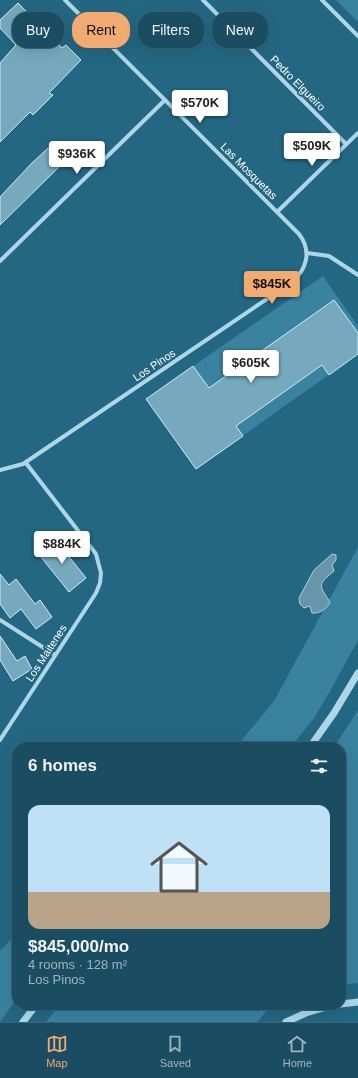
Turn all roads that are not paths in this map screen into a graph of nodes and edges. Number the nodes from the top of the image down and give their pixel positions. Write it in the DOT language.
graph roads {
  1 [pos="65,0"];
  2 [pos="203,0"];
  3 [pos="322,0"];
  4 [pos="358,36"];
  5 [pos="165,100"];
  6 [pos="358,133"];
  7 [pos="346,144"];
  8 [pos="278,212"];
  9 [pos="307,253"];
  10 [pos="307,260"];
  11 [pos="0,261"];
  12 [pos="358,275"];
  13 [pos="26,462"];
  14 [pos="0,470"];
  15 [pos="0,620"];
  16 [pos="55,656"];
  17 [pos="358,673"];
  18 [pos="0,740"];
  19 [pos="314,742"];
  20 [pos="358,1002"];
  21 [pos="346,1003"];
  22 [pos="32,1010"];
  23 [pos="316,1010"];
  24 [pos="23,1022"];
  25 [pos="286,1022"];
  1 -- 5 [label="street, Las Mosquetas"];
  2 -- 7 [label="street, Pedro Elgueiro"];
  3 -- 4 [label="street"];
  5 -- 8 [label="street, Las Mosquetas"];
  5 -- 11 [label="street"];
  6 -- 7 [label="street"];
  7 -- 8 [label="street"];
  8 -- 9 [label="street, Las Mosquetas"];
  9 -- 10 [label="street, Las Mosquetas"];
  9 -- 12 [label="street"];
  10 -- 13 [label="street, Los Pinos"];
  13 -- 14 [label="street, Los Pinos"];
  13 -- 16 [label="street, Los Maitenes"];
  15 -- 16 [label="street"];
  16 -- 18 [label="street, Los Maitenes"];
  17 -- 19 [label="street"];
  20 -- 21 [label="street"];
  22 -- 24 [label="street"];
  23 -- 25 [label="street"];
}
